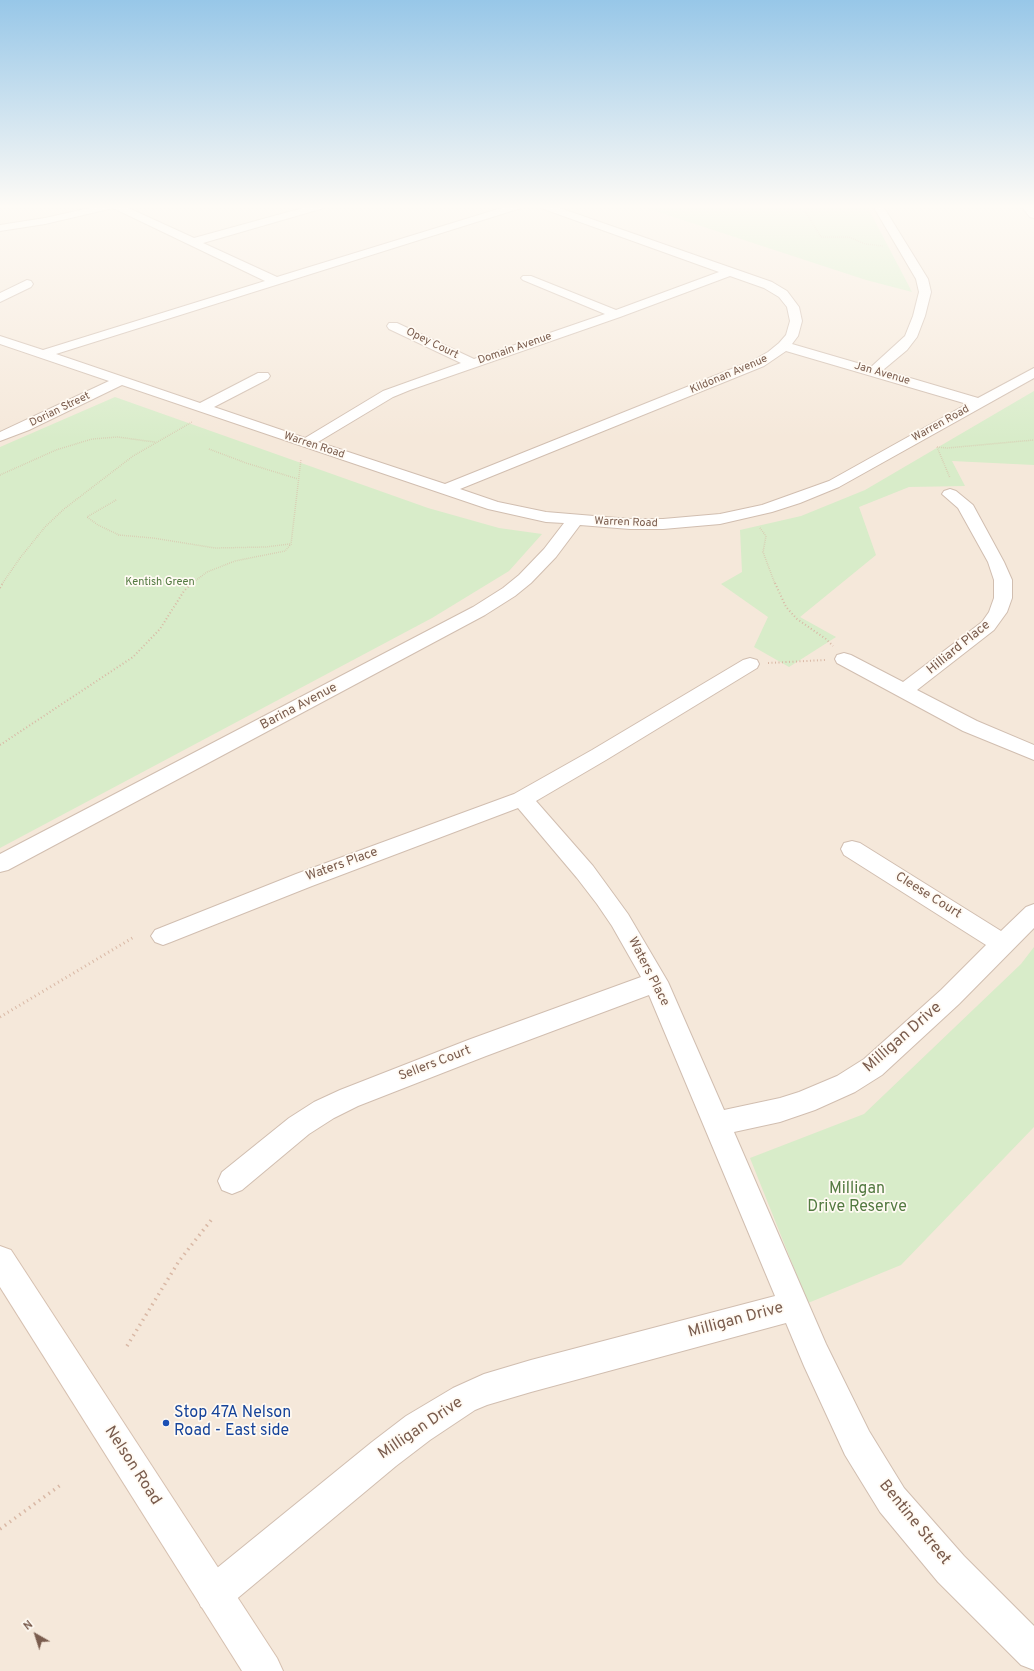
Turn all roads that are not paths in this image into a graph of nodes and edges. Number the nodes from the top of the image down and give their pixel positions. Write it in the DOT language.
graph roads {
  1 [pos="27,284"];
  2 [pos="266,284"];
  3 [pos="542,284"];
  4 [pos="697,284"];
  5 [pos="763,284"];
  6 [pos="923,284"];
  7 [pos="0,298"];
  8 [pos="616,314"];
  9 [pos="393,326"];
  10 [pos="0,340"];
  11 [pos="784,346"];
  12 [pos="44,354"];
  13 [pos="472,363"];
  14 [pos="874,372"];
  15 [pos="1034,372"];
  16 [pos="263,376"];
  17 [pos="120,381"];
  18 [pos="979,403"];
  19 [pos="207,410"];
  20 [pos="0,437"];
  21 [pos="311,445"];
  22 [pos="447,489"];
  23 [pos="950,494"];
  24 [pos="574,520"];
  25 [pos="844,659"];
  26 [pos="750,664"];
  27 [pos="904,691"];
  28 [pos="1034,753"];
  29 [pos="522,799"];
  30 [pos="852,849"];
  31 [pos="0,864"];
  32 [pos="1034,913"];
  33 [pos="163,936"];
  34 [pos="1003,944"];
  35 [pos="656,982"];
  36 [pos="716,1124"];
  37 [pos="232,1181"];
  38 [pos="0,1260"];
  39 [pos="794,1306"];
  40 [pos="214,1594"];
  41 [pos="1034,1652"];
  42 [pos="264,1671"];
  1 -- 7 [label="street"];
  2 -- 12 [label="street"];
  3 -- 8 [label="street"];
  4 -- 8 [label="street, Domain Avenue"];
  5 -- 11 [label="street, Kildonan Avenue"];
  6 -- 14 [label="street"];
  8 -- 13 [label="street, Domain Avenue"];
  9 -- 13 [label="street, Opey Court"];
  10 -- 12 [label="street, Warren Road"];
  11 -- 14 [label="street, Jan Avenue"];
  11 -- 22 [label="street, Kildonan Avenue"];
  12 -- 17 [label="street, Warren Road"];
  13 -- 21 [label="street, Domain Avenue"];
  14 -- 18 [label="street, Jan Avenue"];
  15 -- 18 [label="street, Warren Road"];
  16 -- 19 [label="street"];
  17 -- 19 [label="street, Warren Road"];
  17 -- 20 [label="street, Dorian Street"];
  18 -- 24 [label="street, Warren Road"];
  19 -- 21 [label="street, Warren Road"];
  21 -- 22 [label="street, Warren Road"];
  22 -- 24 [label="street, Warren Road"];
  23 -- 27 [label="street, Hilliard Place"];
  24 -- 31 [label="street, Barina Avenue"];
  25 -- 27 [label="street"];
  26 -- 29 [label="street, Waters Place"];
  27 -- 28 [label="street"];
  29 -- 33 [label="street, Waters Place"];
  29 -- 35 [label="street, Waters Place"];
  30 -- 34 [label="street, Cleese Court"];
  32 -- 34 [label="street, Milligan Drive"];
  34 -- 36 [label="street, Milligan Drive"];
  35 -- 36 [label="street, Waters Place"];
  35 -- 37 [label="street, Sellers Court"];
  36 -- 39 [label="street, Milligan Drive"];
  38 -- 40 [label="street, Nelson Road"];
  39 -- 40 [label="street, Milligan Drive"];
  39 -- 41 [label="street, Bentine Street"];
  40 -- 42 [label="street, Nelson Road"];
}
